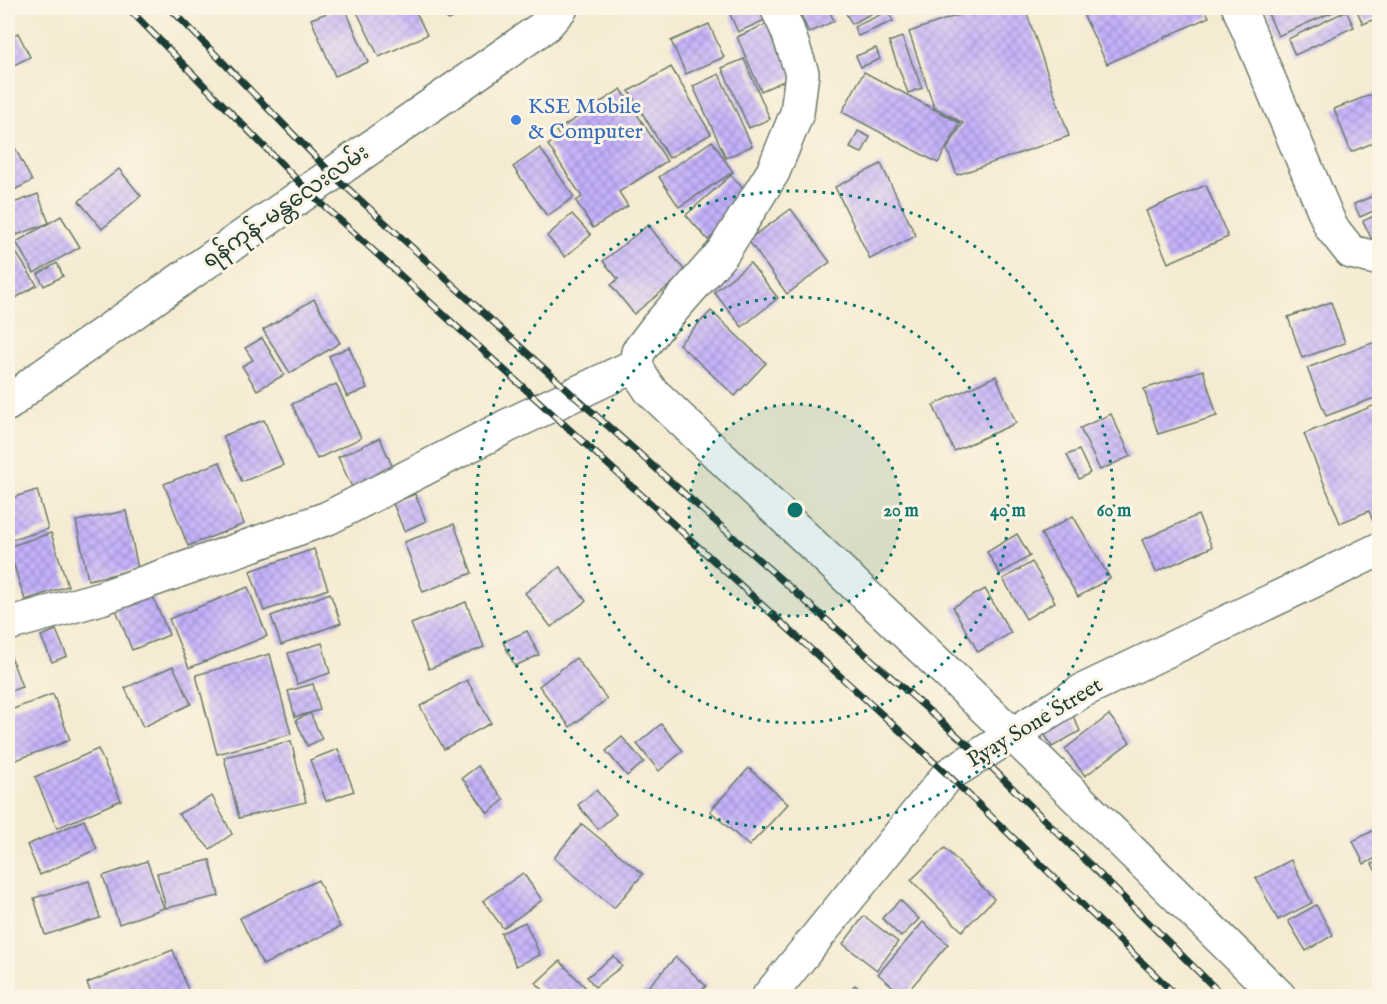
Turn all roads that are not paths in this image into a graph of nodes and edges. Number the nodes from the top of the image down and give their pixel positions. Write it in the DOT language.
graph roads {
  1 [pos="561,8"];
  2 [pos="777,8"];
  3 [pos="1239,8"];
  4 [pos="1380,260"];
  5 [pos="636,365"];
  6 [pos="8,404"];
  7 [pos="1380,549"];
  8 [pos="8,624"];
  9 [pos="1012,735"];
  10 [pos="770,996"];
  11 [pos="1279,996"];
  1 -- 6 [label="street, ရန်ကုန်-မန္တလေးလမ်း"];
  2 -- 5 [label="street"];
  3 -- 4 [label="street"];
  5 -- 8 [label="street"];
  5 -- 9 [label="street"];
  7 -- 9 [label="street, Pyay Sone Street"];
  9 -- 10 [label="street, Pyay Sone Street"];
  9 -- 11 [label="street"];
}
